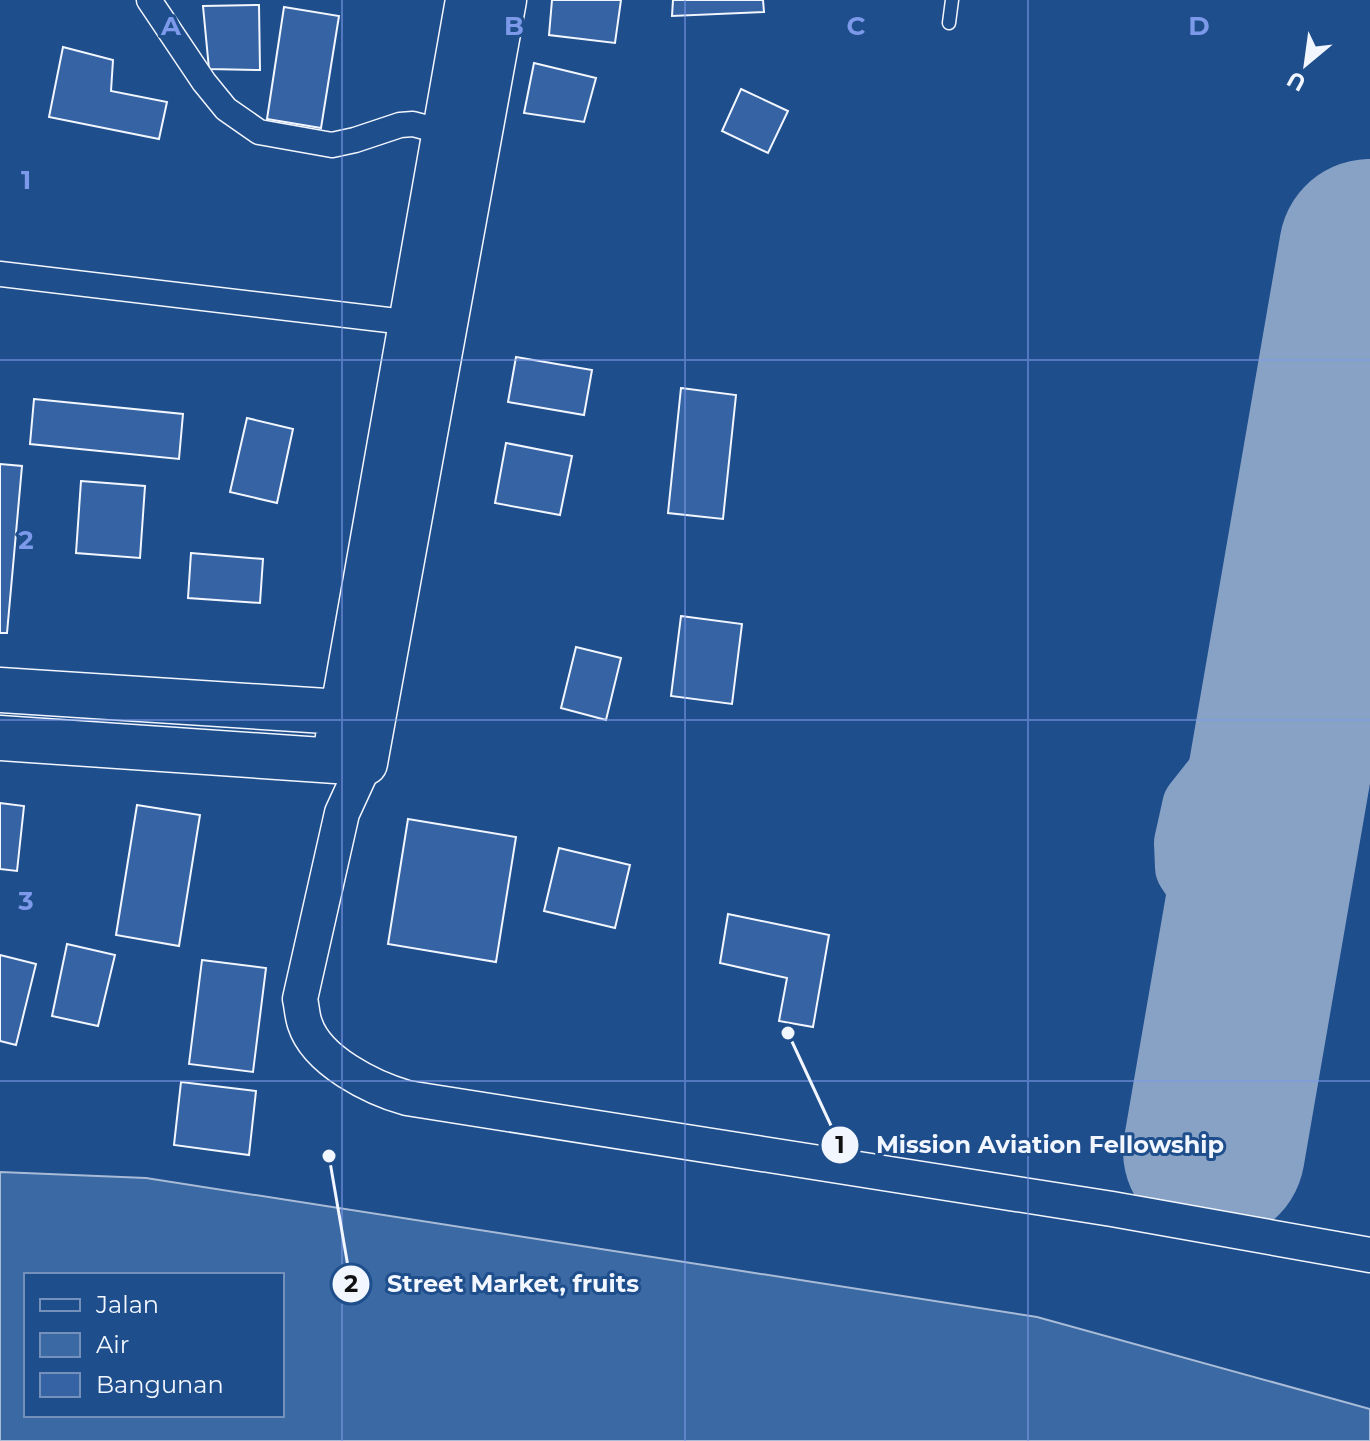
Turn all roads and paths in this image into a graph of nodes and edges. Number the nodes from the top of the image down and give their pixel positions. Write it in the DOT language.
graph roads {
  1 [pos="149,0"];
  2 [pos="468,0"];
  3 [pos="504,0"];
  4 [pos="952,0"];
  5 [pos="949,23"];
  6 [pos="443,132"];
  7 [pos="0,274"];
  8 [pos="427,325"];
  9 [pos="0,690"];
  10 [pos="358,716"];
  11 [pos="0,738"];
  12 [pos="349,761"];
  13 [pos="1370,1255"];
  1 -- 6 [label="street"];
  2 -- 6 [label="highway"];
  3 -- 8 [label="highway"];
  4 -- 5 [label="lane"];
  6 -- 8 [label="highway"];
  7 -- 8 [label="street"];
  8 -- 10 [label="highway"];
  9 -- 10 [label="highway"];
  10 -- 12 [label="highway"];
  11 -- 12 [label="highway"];
  12 -- 13 [label="street"];
}
